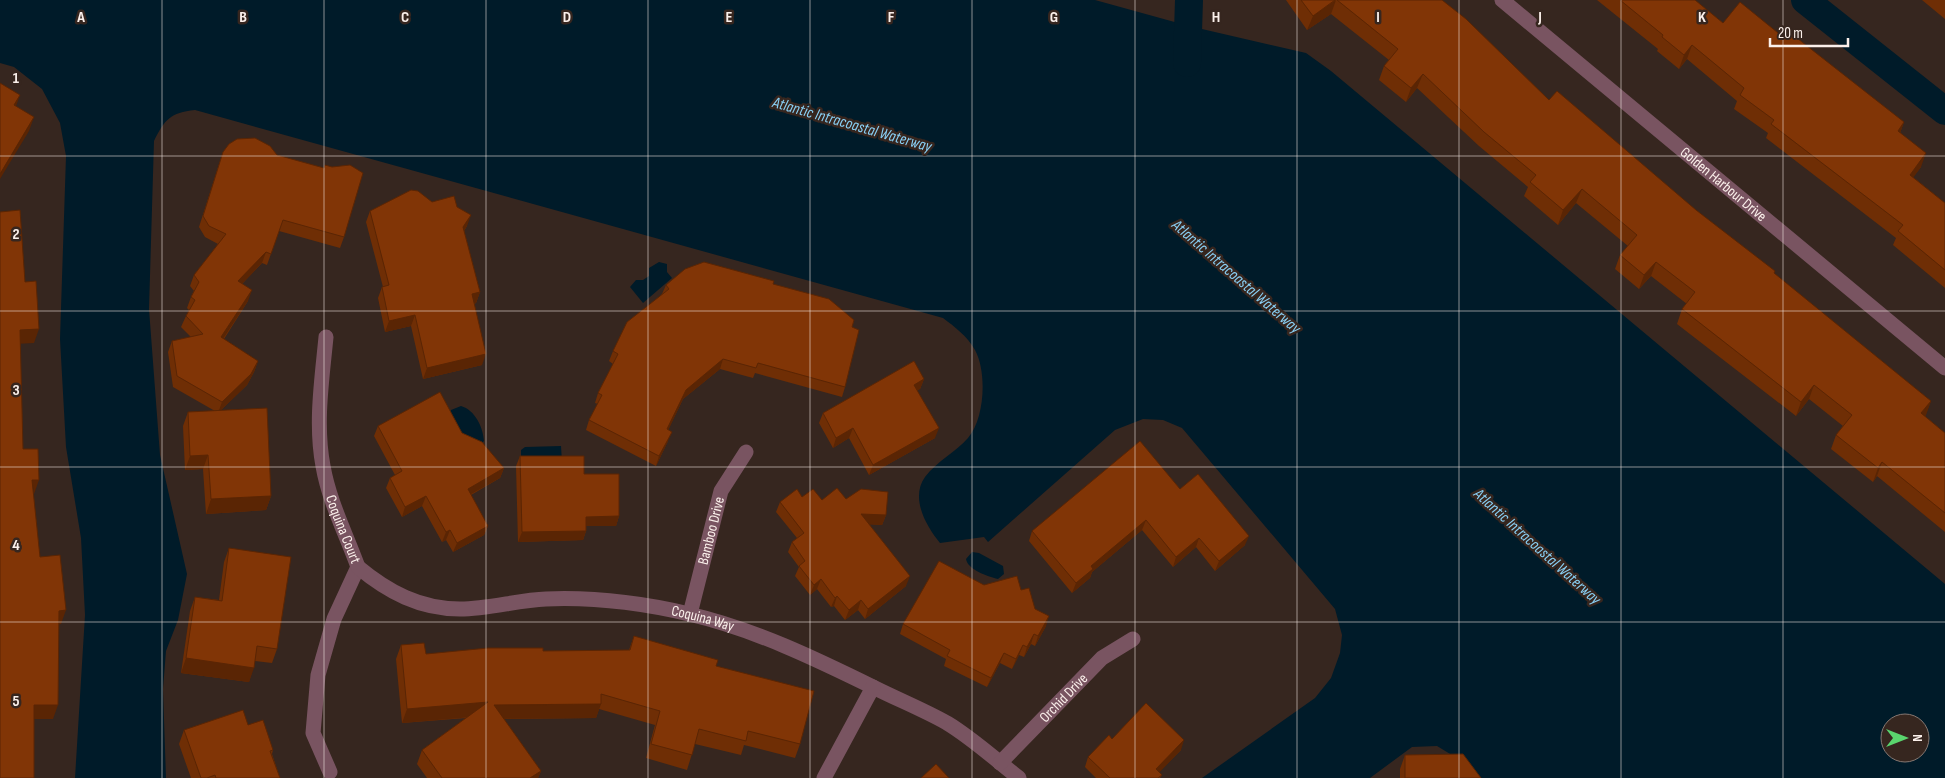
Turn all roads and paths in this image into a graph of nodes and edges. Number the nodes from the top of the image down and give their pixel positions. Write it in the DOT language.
graph roads {
  1 [pos="1502,0"];
  2 [pos="326,337"];
  3 [pos="1945,368"];
  4 [pos="746,452"];
  5 [pos="358,567"];
  6 [pos="690,614"];
  7 [pos="1132,639"];
  8 [pos="873,687"];
  9 [pos="1000,763"];
  10 [pos="330,772"];
  11 [pos="824,778"];
  12 [pos="1019,778"];
  1 -- 3 [label="street, Golden Harbour Drive"];
  2 -- 5 [label="street, Coquina Court"];
  4 -- 6 [label="street, Bamboo Drive"];
  5 -- 6 [label="street, Coquina Way"];
  5 -- 10 [label="street, Coquina Court"];
  6 -- 8 [label="street, Coquina Way"];
  7 -- 9 [label="street, Orchid Drive"];
  8 -- 9 [label="street, Coquina Way"];
  8 -- 11 [label="street"];
  9 -- 12 [label="street, Coquina Way"];
}
